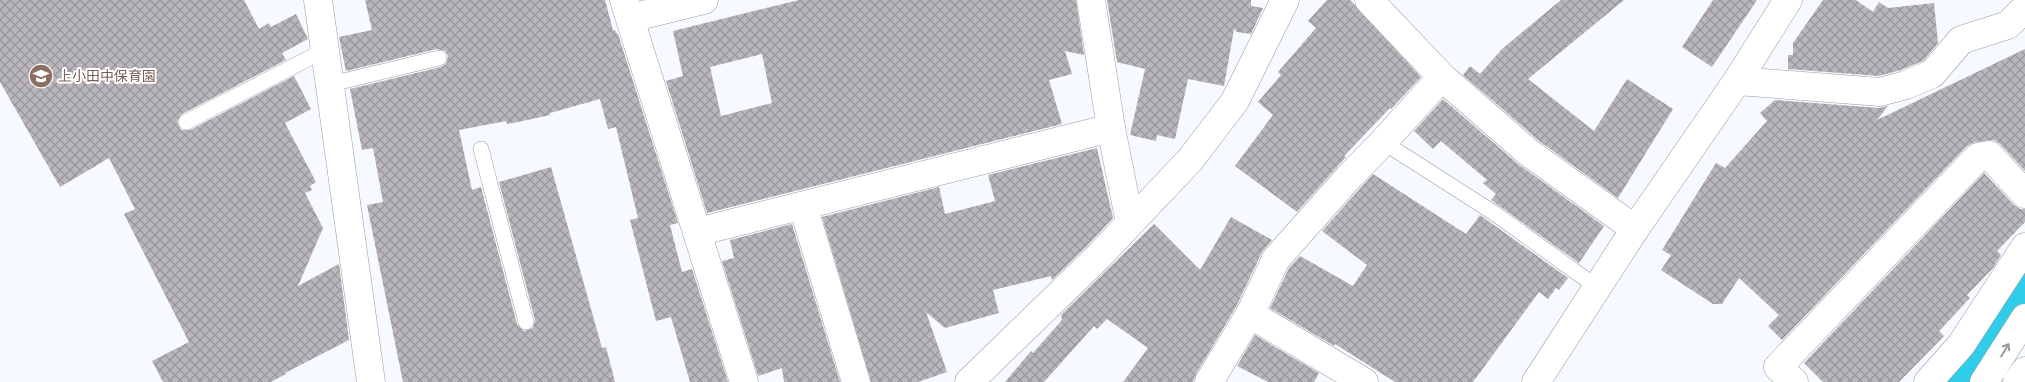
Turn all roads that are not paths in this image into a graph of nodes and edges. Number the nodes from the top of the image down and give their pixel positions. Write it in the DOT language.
graph roads {
  1 [pos="318,0"];
  2 [pos="704,0"];
  3 [pos="1091,0"];
  4 [pos="1285,0"];
  5 [pos="1369,0"];
  6 [pos="1788,0"];
  7 [pos="2025,8"];
  8 [pos="628,9"];
  9 [pos="325,50"];
  10 [pos="439,58"];
  11 [pos="1442,77"];
  12 [pos="1737,81"];
  13 [pos="330,84"];
  14 [pos="186,122"];
  15 [pos="1111,128"];
  16 [pos="1383,142"];
  17 [pos="481,149"];
  18 [pos="2025,194"];
  19 [pos="803,206"];
  20 [pos="1130,223"];
  21 [pos="1635,229"];
  22 [pos="698,232"];
  23 [pos="2025,247"];
  24 [pos="1598,288"];
  25 [pos="1250,314"];
  26 [pos="2025,318"];
  27 [pos="526,322"];
  28 [pos="2025,371"];
  29 [pos="371,382"];
  30 [pos="744,382"];
  31 [pos="856,382"];
  32 [pos="969,382"];
  33 [pos="1210,382"];
  34 [pos="1364,382"];
  35 [pos="1536,382"];
  36 [pos="1794,382"];
  37 [pos="1928,382"];
  38 [pos="1984,382"];
  39 [pos="2017,382"];
  1 -- 9 [label="street"];
  2 -- 8 [label="street"];
  3 -- 15 [label="street"];
  4 -- 20 [label="street"];
  5 -- 11 [label="street"];
  6 -- 12 [label="street"];
  7 -- 12 [label="street"];
  8 -- 22 [label="street"];
  9 -- 13 [label="street"];
  9 -- 14 [label="lane"];
  10 -- 13 [label="lane"];
  11 -- 16 [label="street"];
  11 -- 21 [label="street"];
  12 -- 21 [label="street"];
  13 -- 29 [label="street"];
  15 -- 19 [label="street"];
  15 -- 20 [label="street"];
  16 -- 24 [label="lane"];
  16 -- 25 [label="street"];
  17 -- 27 [label="lane"];
  18 -- 36 [label="street"];
  19 -- 22 [label="street"];
  19 -- 31 [label="street"];
  20 -- 32 [label="street"];
  21 -- 24 [label="street"];
  22 -- 30 [label="street"];
  23 -- 37 [label="street"];
  24 -- 35 [label="street"];
  25 -- 33 [label="street"];
  25 -- 34 [label="street"];
  38 -- 26 [label="street, one-way"];
  28 -- 39 [label="street"];
}
